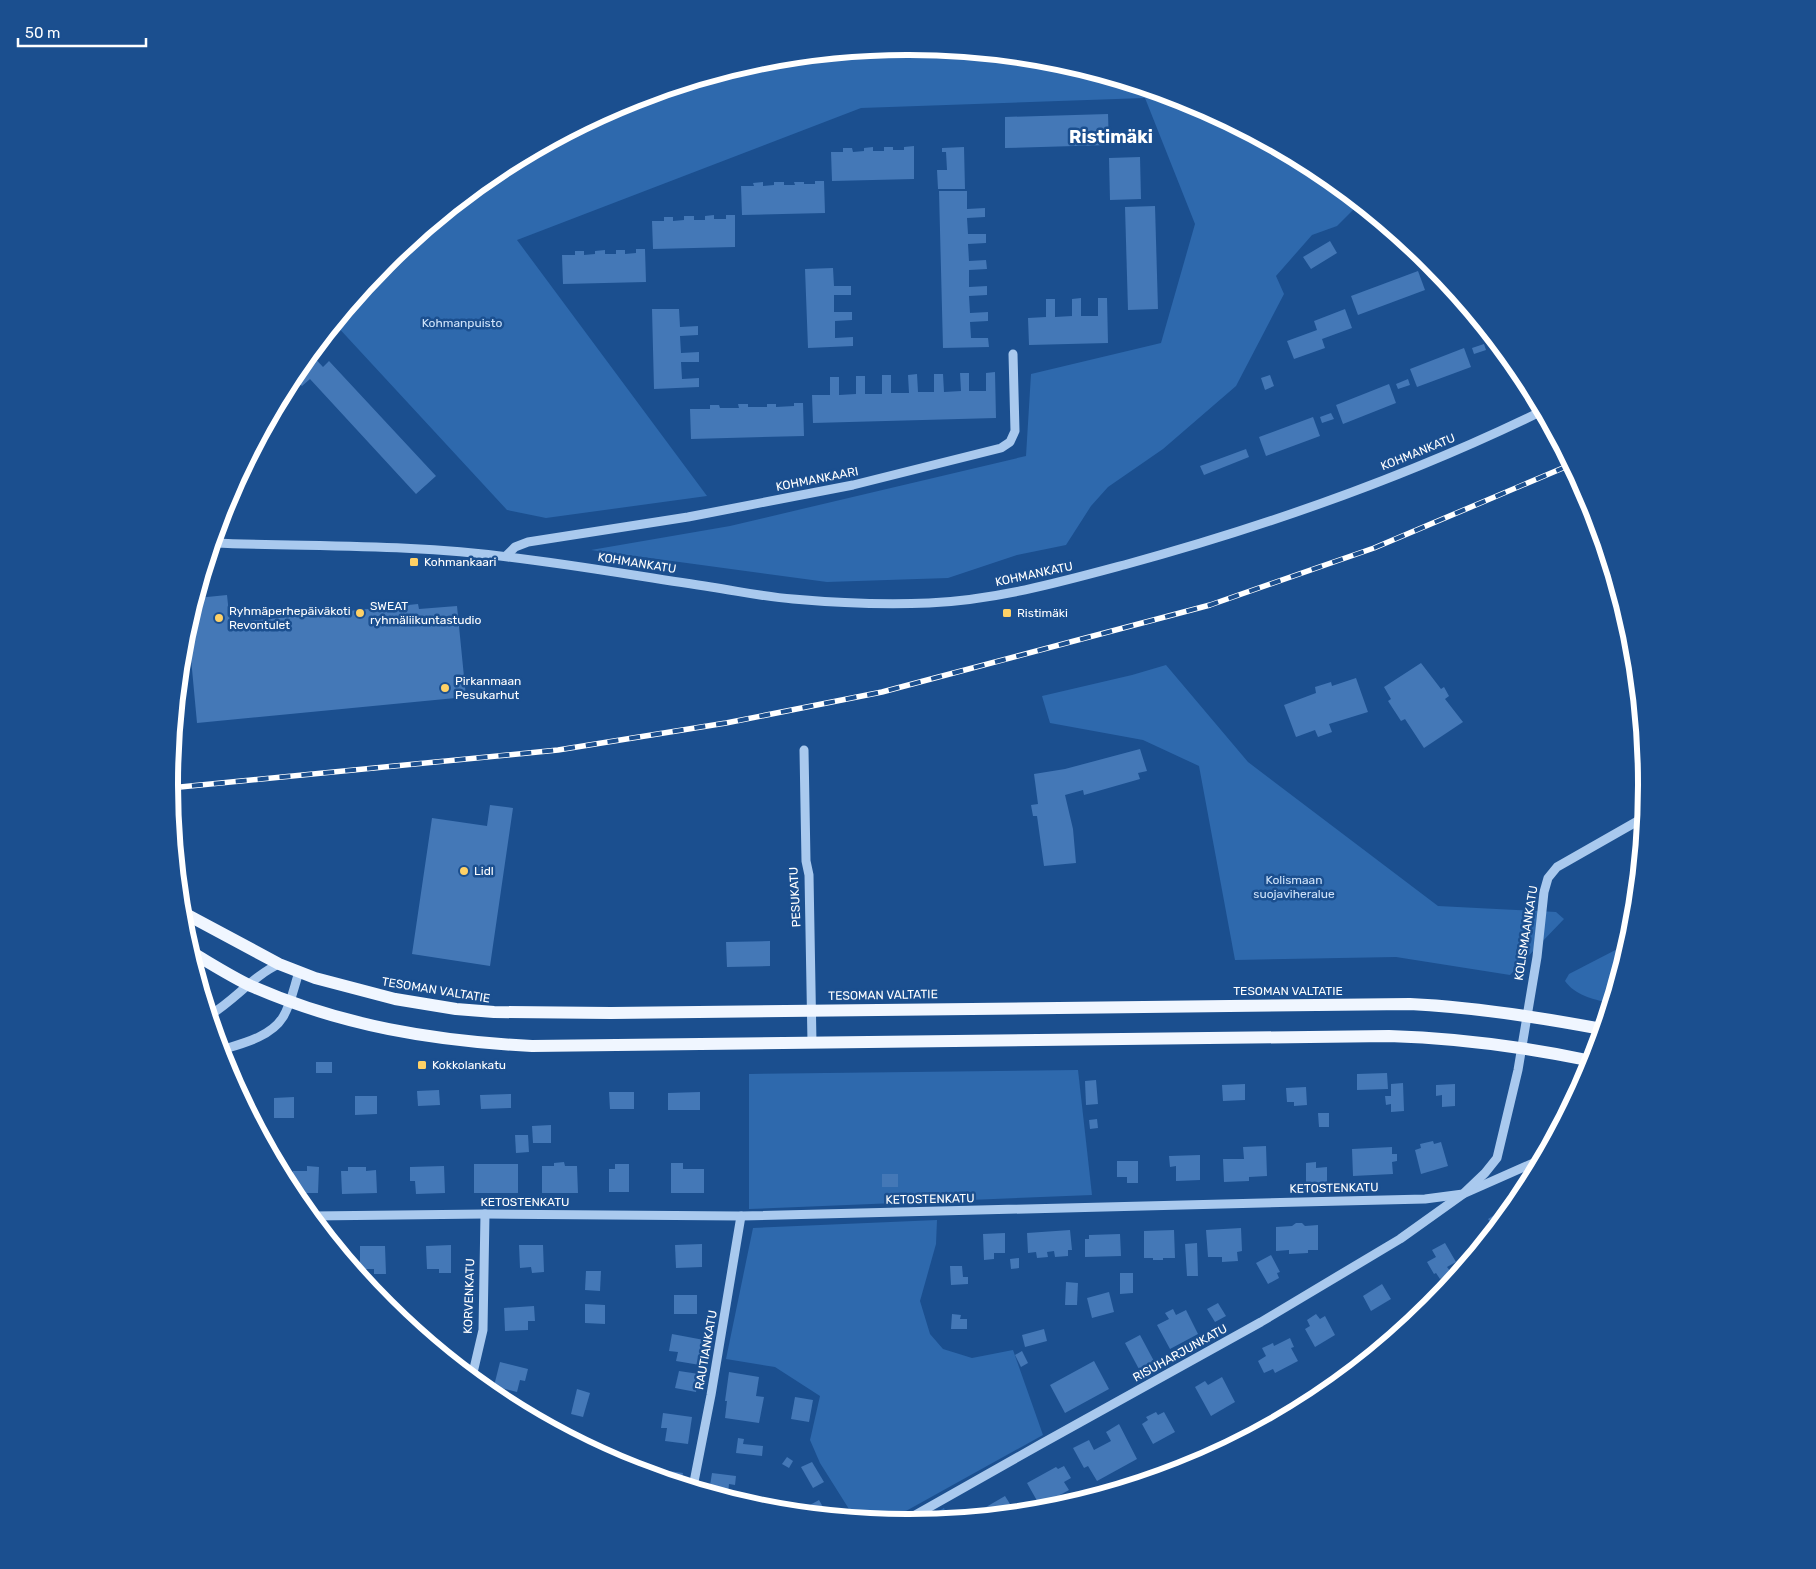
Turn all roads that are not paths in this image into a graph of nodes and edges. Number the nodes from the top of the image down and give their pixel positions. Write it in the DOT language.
graph roads {
  1 [pos="1013,354"];
  2 [pos="1536,414"];
  3 [pos="220,543"];
  4 [pos="506,556"];
  5 [pos="804,750"];
  6 [pos="1636,822"];
  7 [pos="191,917"];
  8 [pos="199,957"];
  9 [pos="279,964"];
  10 [pos="299,972"];
  11 [pos="249,985"];
  12 [pos="289,1001"];
  13 [pos="811,1010"];
  14 [pos="215,1012"];
  15 [pos="1528,1016"];
  16 [pos="1596,1028"];
  17 [pos="812,1043"];
  18 [pos="228,1048"];
  19 [pos="1522,1048"];
  20 [pos="1584,1059"];
  21 [pos="1531,1164"];
  22 [pos="1463,1194"];
  23 [pos="485,1214"];
  24 [pos="320,1216"];
  25 [pos="741,1216"];
  26 [pos="474,1370"];
  27 [pos="694,1481"];
  28 [pos="918,1514"];
  1 -- 4 [label="street, KOHMANKAARI"];
  2 -- 4 [label="street, KOHMANKATU"];
  3 -- 4 [label="street"];
  5 -- 13 [label="street, PESUKATU"];
  6 -- 15 [label="street, KOLISMAANKATU"];
  7 -- 9 [label="main road, TESOMAN VALTATIE"];
  8 -- 11 [label="main road"];
  9 -- 10 [label="main road, TESOMAN VALTATIE"];
  9 -- 11 [label="street"];
  10 -- 12 [label="street"];
  10 -- 13 [label="main road, TESOMAN VALTATIE"];
  11 -- 12 [label="main road"];
  11 -- 14 [label="street"];
  12 -- 17 [label="main road"];
  12 -- 18 [label="street"];
  13 -- 15 [label="main road, TESOMAN VALTATIE"];
  13 -- 17 [label="street, PESUKATU"];
  15 -- 16 [label="main road, TESOMAN VALTATIE"];
  15 -- 19 [label="street, KOLISMAANKATU"];
  17 -- 19 [label="main road"];
  19 -- 20 [label="main road"];
  19 -- 22 [label="street, KOLISMAANKATU"];
  21 -- 22 [label="street, KETOSTENKATU"];
  22 -- 25 [label="street, KETOSTENKATU"];
  22 -- 28 [label="street, RISUHARJUNKATU"];
  23 -- 24 [label="street, KETOSTENKATU"];
  23 -- 25 [label="street, KETOSTENKATU"];
  23 -- 26 [label="street, KORVENKATU"];
  25 -- 27 [label="street, RAUTIANKATU"];
}
